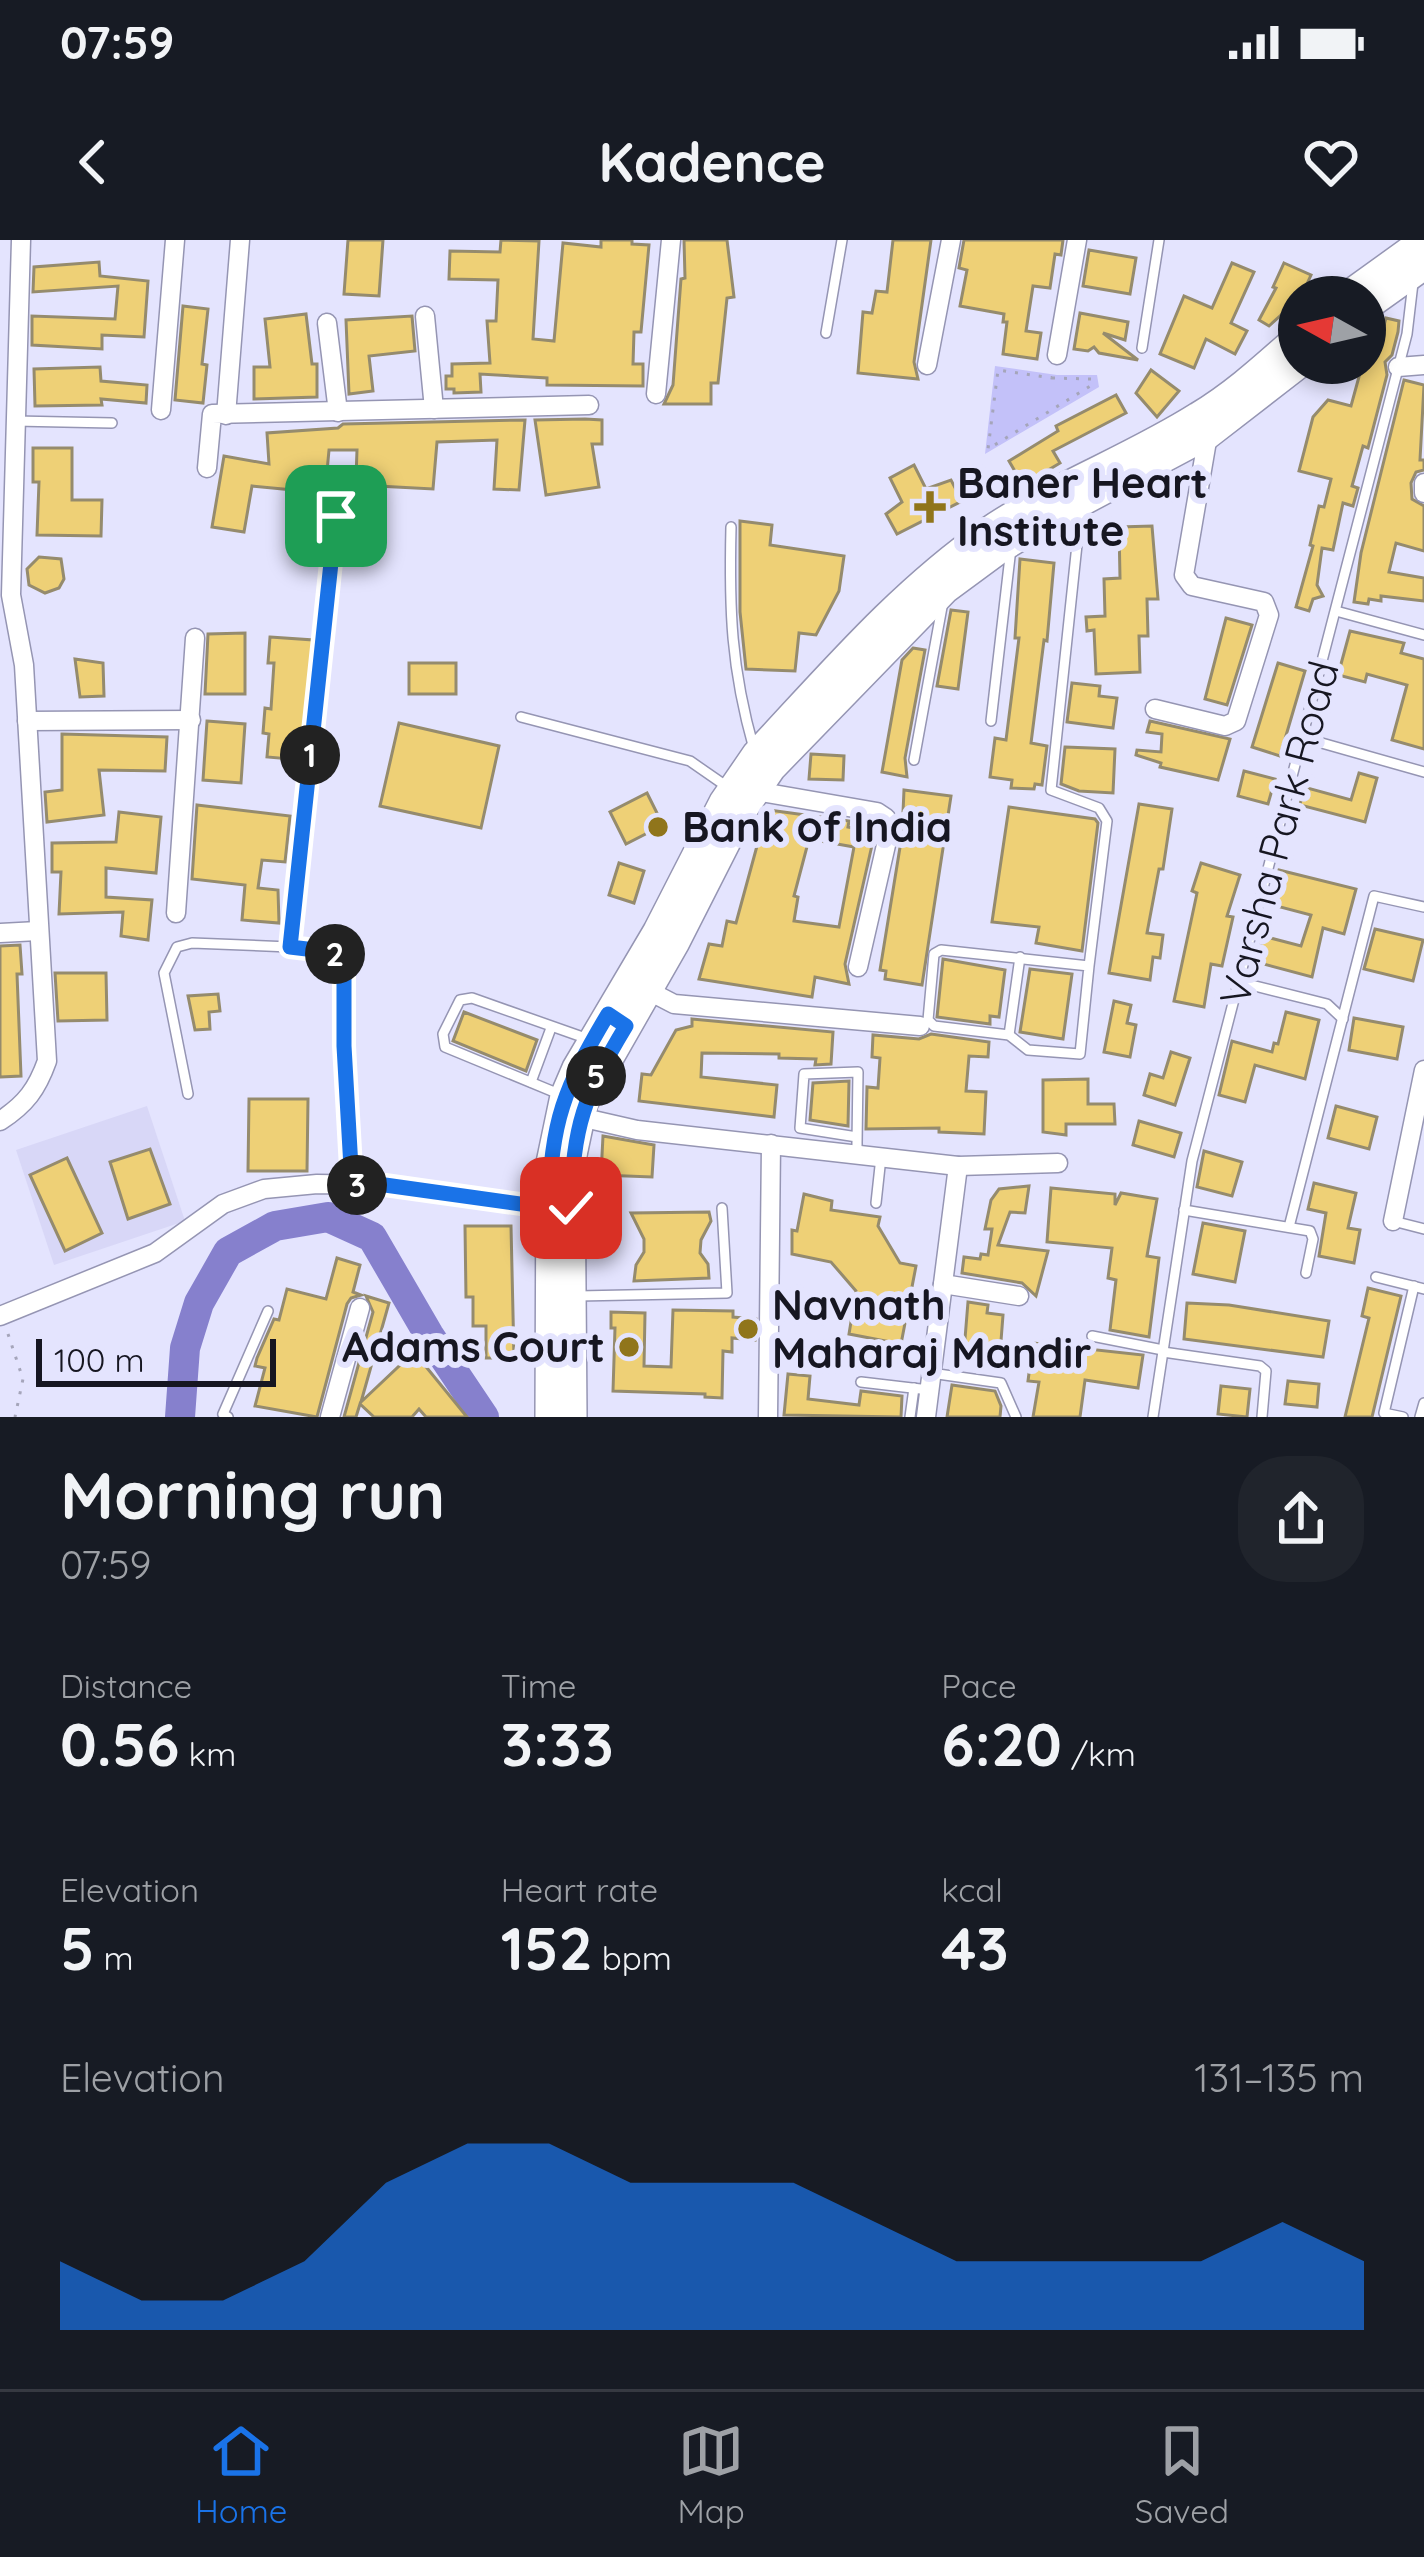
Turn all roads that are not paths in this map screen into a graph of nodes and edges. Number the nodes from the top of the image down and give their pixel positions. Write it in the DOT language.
graph roads {
  1 [pos="20,240"];
  2 [pos="175,240"];
  3 [pos="240,240"];
  4 [pos="671,240"];
  5 [pos="842,240"];
  6 [pos="951,240"];
  7 [pos="1077,240"];
  8 [pos="1159,240"];
  9 [pos="1417,258"];
  10 [pos="1384,276"];
  11 [pos="1386,288"];
  12 [pos="425,316"];
  13 [pos="326,323"];
  14 [pos="826,333"];
  15 [pos="1142,348"];
  16 [pos="1057,355"];
  17 [pos="1278,355"];
  18 [pos="926,365"];
  19 [pos="1424,365"];
  20 [pos="1398,367"];
  21 [pos="1278,381"];
  22 [pos="656,394"];
  23 [pos="589,405"];
  24 [pos="434,409"];
  25 [pos="161,410"];
  26 [pos="338,412"];
  27 [pos="226,415"];
  28 [pos="16,422"];
  29 [pos="112,423"];
  30 [pos="1208,436"];
  31 [pos="207,468"];
  32 [pos="1424,483"];
  33 [pos="1424,493"];
  34 [pos="1081,502"];
  35 [pos="336,516"];
  36 [pos="731,527"];
  37 [pos="1012,542"];
  38 [pos="945,590"];
  39 [pos="1336,611"];
  40 [pos="8,621"];
  41 [pos="1424,635"];
  42 [pos="195,638"];
  43 [pos="1155,709"];
  44 [pos="521,716"];
  45 [pos="191,720"];
  46 [pos="27,721"];
  47 [pos="991,721"];
  48 [pos="1304,738"];
  49 [pos="914,760"];
  50 [pos="1424,772"];
  51 [pos="750,775"];
  52 [pos="1424,907"];
  53 [pos="176,913"];
  54 [pos="0,933"];
  55 [pos="38,934"];
  56 [pos="290,947"];
  57 [pos="1020,957"];
  58 [pos="1089,966"];
  59 [pos="858,967"];
  60 [pos="1240,982"];
  61 [pos="647,990"];
  62 [pos="1343,1018"];
  63 [pos="617,1020"];
  64 [pos="920,1026"];
  65 [pos="551,1028"];
  66 [pos="1009,1035"];
  67 [pos="592,1041"];
  68 [pos="1424,1070"];
  69 [pos="531,1082"];
  70 [pos="188,1094"];
  71 [pos="572,1107"];
  72 [pos="0,1121"];
  73 [pos="771,1144"];
  74 [pos="857,1145"];
  75 [pos="880,1157"];
  76 [pos="1058,1162"];
  77 [pos="958,1166"];
  78 [pos="352,1185"];
  79 [pos="876,1202"];
  80 [pos="549,1208"];
  81 [pos="722,1208"];
  82 [pos="1184,1210"];
  83 [pos="1393,1221"];
  84 [pos="1289,1227"];
  85 [pos="1424,1229"];
  86 [pos="1306,1273"];
  87 [pos="1376,1276"];
  88 [pos="943,1284"];
  89 [pos="1419,1287"];
  90 [pos="573,1296"];
  91 [pos="1018,1296"];
  92 [pos="360,1307"];
  93 [pos="268,1311"];
  94 [pos="0,1316"];
  95 [pos="1091,1336"];
  96 [pos="1163,1351"];
  97 [pos="861,1382"];
  98 [pos="925,1384"];
  99 [pos="1424,1403"];
  100 [pos="228,1417"];
  101 [pos="330,1417"];
  102 [pos="548,1417"];
  103 [pos="573,1417"];
  104 [pos="767,1417"];
  105 [pos="910,1417"];
  106 [pos="926,1417"];
  107 [pos="1016,1417"];
  108 [pos="1153,1417"];
  109 [pos="1262,1417"];
  110 [pos="1403,1417"];
  111 [pos="1420,1417"];
  1 -- 28 [label="street"];
  2 -- 25 [label="street"];
  3 -- 27 [label="street"];
  4 -- 22 [label="street"];
  5 -- 14 [label="lane"];
  6 -- 18 [label="street"];
  7 -- 16 [label="street"];
  8 -- 15 [label="lane"];
  9 -- 10 [label="main road"];
  9 -- 11 [label="main road"];
  9 -- 20 [label="lane, Varsha Park Road"];
  12 -- 24 [label="street"];
  13 -- 26 [label="street"];
  17 -- 51 [label="main road"];
  19 -- 20 [label="street"];
  20 -- 39 [label="lane, Varsha Park Road"];
  21 -- 30 [label="main road"];
  23 -- 24 [label="street"];
  24 -- 26 [label="street"];
  26 -- 27 [label="street"];
  27 -- 31 [label="street"];
  28 -- 29 [label="lane"];
  28 -- 40 [label="street"];
  30 -- 34 [label="main road"];
  30 -- 43 [label="street"];
  32 -- 33 [label="street"];
  34 -- 37 [label="main road"];
  34 -- 58 [label="lane"];
  35 -- 56 [label="lane"];
  36 -- 51 [label="lane"];
  37 -- 38 [label="main road"];
  37 -- 47 [label="lane"];
  38 -- 49 [label="lane"];
  38 -- 51 [label="main road"];
  39 -- 41 [label="lane"];
  39 -- 48 [label="lane, Varsha Park Road"];
  40 -- 46 [label="street"];
  42 -- 45 [label="street"];
  44 -- 51 [label="lane"];
  45 -- 46 [label="street"];
  45 -- 53 [label="street"];
  46 -- 55 [label="street"];
  48 -- 50 [label="lane"];
  48 -- 60 [label="lane, Varsha Park Road"];
  51 -- 59 [label="street"];
  51 -- 61 [label="main road"];
  51 -- 63 [label="main road"];
  52 -- 62 [label="lane"];
  54 -- 55 [label="street"];
  55 -- 72 [label="street"];
  56 -- 70 [label="lane"];
  56 -- 78 [label="lane"];
  57 -- 58 [label="lane"];
  57 -- 66 [label="lane"];
  57 -- 66 [label="lane"];
  58 -- 66 [label="lane"];
  60 -- 62 [label="lane"];
  60 -- 82 [label="lane, Varsha Park Road"];
  61 -- 63 [label="main road"];
  61 -- 64 [label="street"];
  62 -- 84 [label="lane"];
  63 -- 67 [label="main road"];
  63 -- 71 [label="main road"];
  65 -- 67 [label="lane"];
  65 -- 69 [label="lane"];
  65 -- 69 [label="lane"];
  67 -- 71 [label="main road"];
  68 -- 83 [label="street"];
  69 -- 71 [label="lane"];
  71 -- 73 [label="street"];
  71 -- 80 [label="main road"];
  71 -- 90 [label="main road"];
  73 -- 74 [label="street"];
  73 -- 104 [label="street"];
  74 -- 74 [label="lane"];
  74 -- 75 [label="street"];
  75 -- 77 [label="street"];
  75 -- 79 [label="lane"];
  76 -- 77 [label="street"];
  77 -- 88 [label="street"];
  78 -- 80 [label="street"];
  78 -- 94 [label="street"];
  80 -- 102 [label="main road"];
  81 -- 90 [label="lane"];
  82 -- 84 [label="lane"];
  82 -- 96 [label="lane, Varsha Park Road"];
  83 -- 85 [label="lane"];
  84 -- 86 [label="lane"];
  87 -- 89 [label="lane"];
  88 -- 91 [label="street"];
  88 -- 98 [label="street"];
  89 -- 110 [label="lane"];
  90 -- 103 [label="main road"];
  92 -- 101 [label="street"];
  93 -- 100 [label="lane"];
  95 -- 96 [label="lane"];
  96 -- 108 [label="lane, Varsha Park Road"];
  96 -- 109 [label="lane"];
  97 -- 98 [label="lane"];
  98 -- 105 [label="lane"];
  98 -- 106 [label="street"];
  98 -- 107 [label="lane"];
  99 -- 111 [label="lane"];
}
